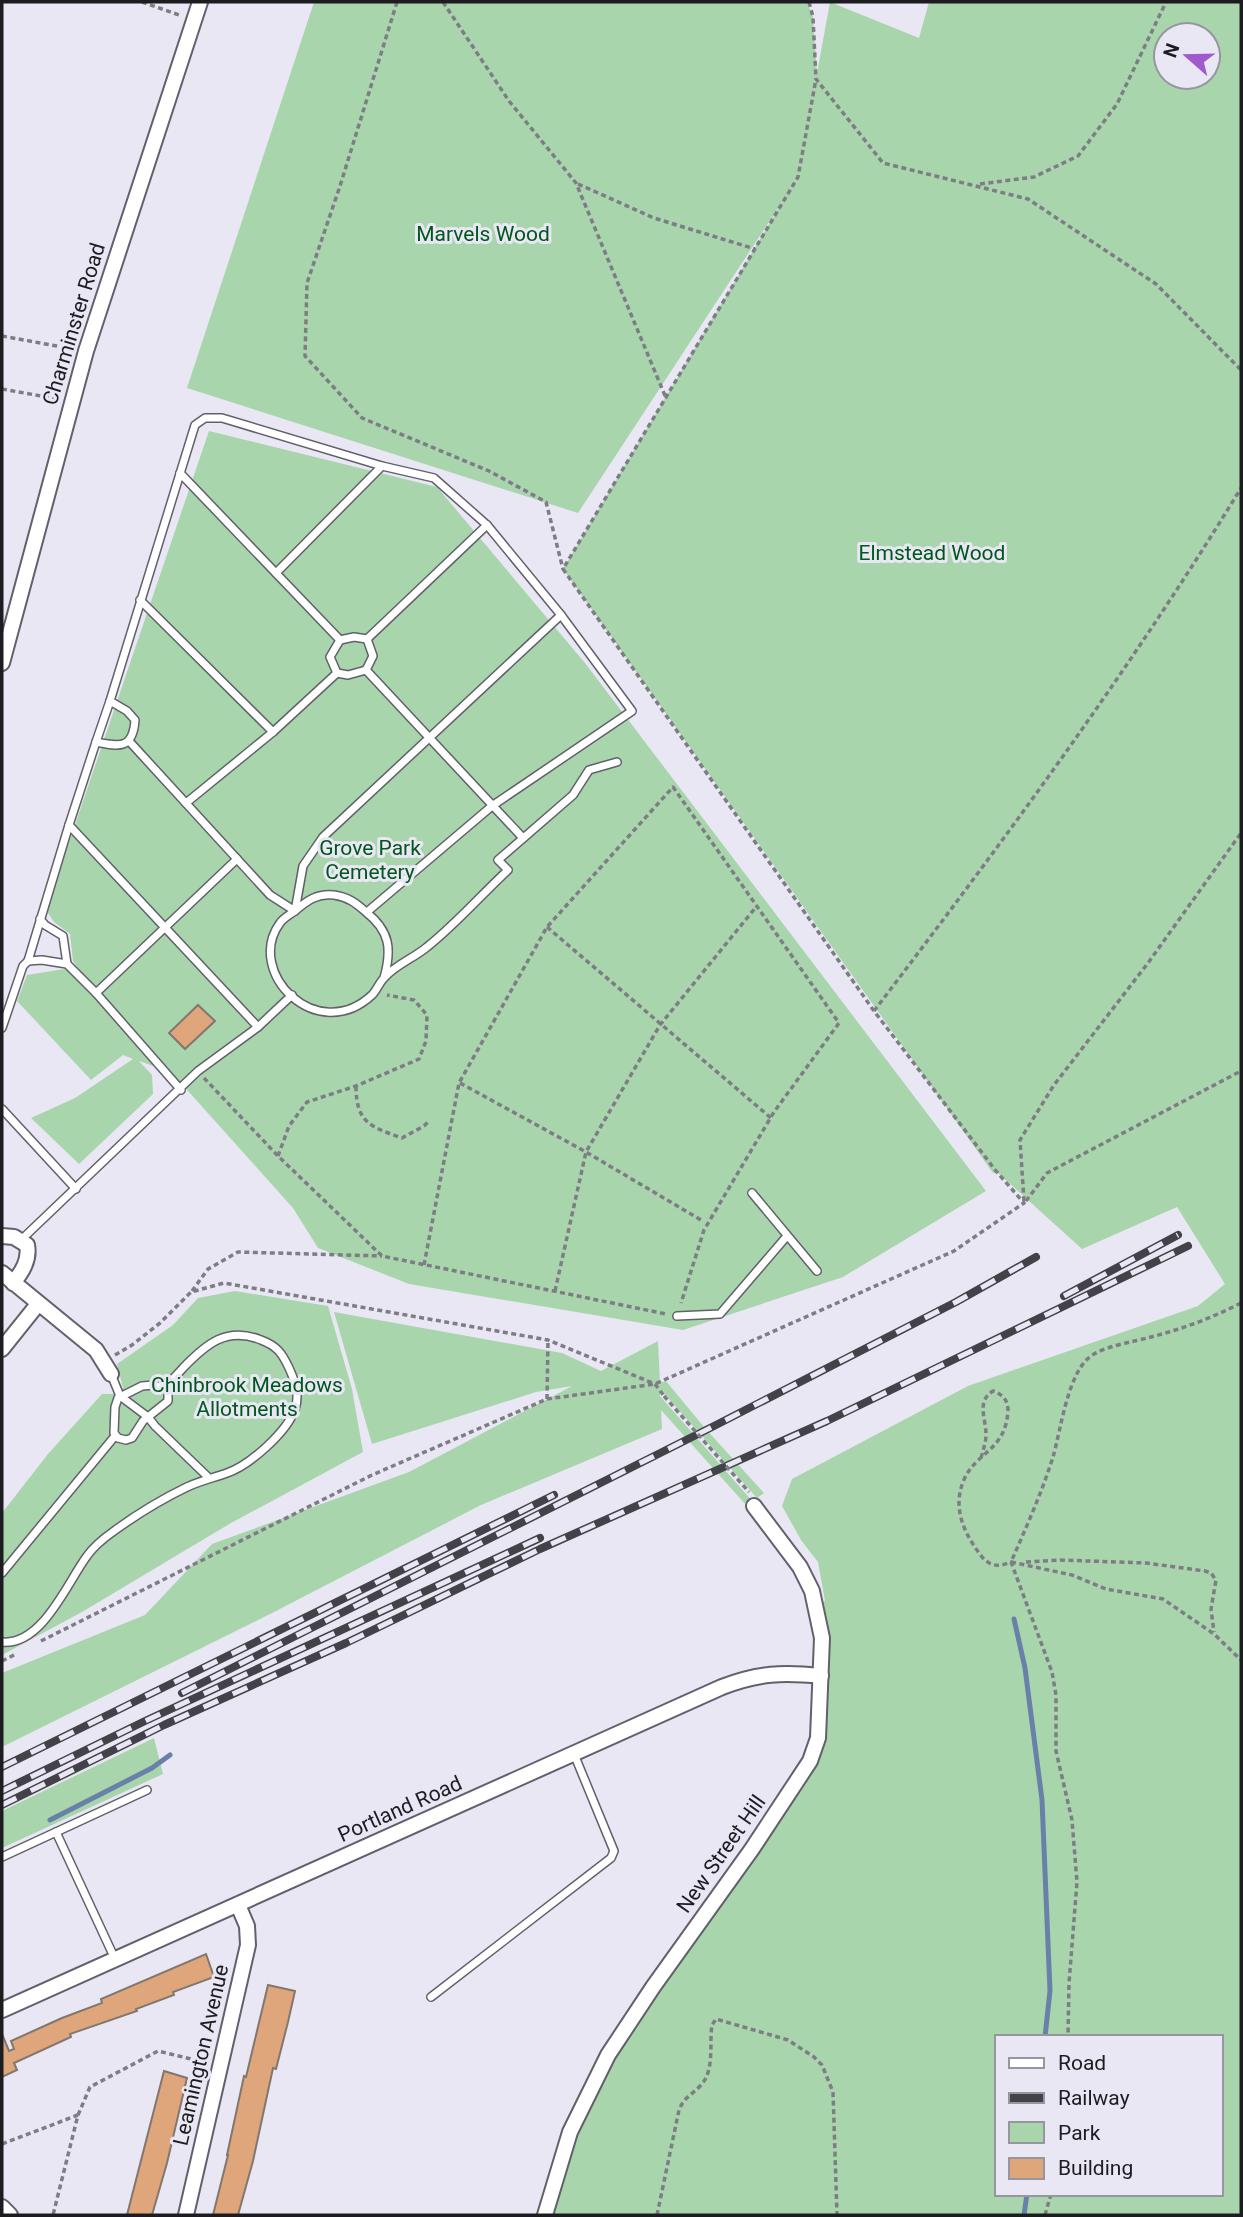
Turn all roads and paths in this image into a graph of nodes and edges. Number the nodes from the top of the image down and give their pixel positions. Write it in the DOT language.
graph roads {
  1 [pos="142,2"];
  2 [pos="200,2"];
  3 [pos="397,2"];
  4 [pos="443,2"];
  5 [pos="809,2"];
  6 [pos="1166,2"];
  7 [pos="194,20"];
  8 [pos="816,79"];
  9 [pos="576,183"];
  10 [pos="977,185"];
  11 [pos="755,249"];
  12 [pos="2,336"];
  13 [pos="86,351"];
  14 [pos="1241,370"];
  15 [pos="2,389"];
  16 [pos="666,398"];
  17 [pos="71,402"];
  18 [pos="382,466"];
  19 [pos="180,473"];
  20 [pos="1241,488"];
  21 [pos="486,525"];
  22 [pos="563,569"];
  23 [pos="276,573"];
  24 [pos="141,600"];
  25 [pos="561,615"];
  26 [pos="367,639"];
  27 [pos="340,640"];
  28 [pos="2,663"];
  29 [pos="366,670"];
  30 [pos="337,673"];
  31 [pos="110,701"];
  32 [pos="273,733"];
  33 [pos="430,737"];
  34 [pos="129,741"];
  35 [pos="96,742"];
  36 [pos="617,762"];
  37 [pos="186,803"];
  38 [pos="492,806"];
  39 [pos="69,825"];
  40 [pos="1241,833"];
  41 [pos="523,838"];
  42 [pos="237,859"];
  43 [pos="757,906"];
  44 [pos="295,911"];
  45 [pos="367,912"];
  46 [pos="40,919"];
  47 [pos="165,927"];
  48 [pos="547,927"];
  49 [pos="28,961"];
  50 [pos="67,964"];
  51 [pos="384,978"];
  52 [pos="96,993"];
  53 [pos="374,993"];
  54 [pos="292,995"];
  55 [pos="874,1011"];
  56 [pos="660,1025"];
  57 [pos="258,1027"];
  58 [pos="2,1028"];
  59 [pos="198,1071"];
  60 [pos="1241,1071"];
  61 [pos="459,1083"];
  62 [pos="356,1086"];
  63 [pos="181,1090"];
  64 [pos="2,1109"];
  65 [pos="771,1118"];
  66 [pos="429,1121"];
  67 [pos="586,1153"];
  68 [pos="278,1156"];
  69 [pos="76,1189"];
  70 [pos="752,1194"];
  71 [pos="1024,1203"];
  72 [pos="701,1220"];
  73 [pos="2,1236"];
  74 [pos="787,1236"];
  75 [pos="21,1240"];
  76 [pos="382,1256"];
  77 [pos="424,1265"];
  78 [pos="817,1270"];
  79 [pos="7,1278"];
  80 [pos="191,1292"];
  81 [pos="555,1292"];
  82 [pos="1241,1303"];
  83 [pos="38,1304"];
  84 [pos="677,1316"];
  85 [pos="548,1340"];
  86 [pos="2,1349"];
  87 [pos="108,1367"];
  88 [pos="655,1384"];
  89 [pos="166,1388"];
  90 [pos="120,1396"];
  91 [pos="547,1399"];
  92 [pos="148,1417"];
  93 [pos="115,1436"];
  94 [pos="981,1458"];
  95 [pos="209,1478"];
  96 [pos="752,1499"];
  97 [pos="1011,1562"];
  98 [pos="1019,1563"];
  99 [pos="2,1573"];
  100 [pos="1214,1634"];
  101 [pos="2,1642"];
  102 [pos="39,1642"];
  103 [pos="26,1648"];
  104 [pos="1241,1660"];
  105 [pos="2,1661"];
  106 [pos="821,1676"];
  107 [pos="574,1754"];
  108 [pos="147,1790"];
  109 [pos="56,1832"];
  110 [pos="2,1857"];
  111 [pos="237,1905"];
  112 [pos="115,1959"];
  113 [pos="431,1997"];
  114 [pos="2,2010"];
  115 [pos="1068,2035"];
  116 [pos="219,2066"];
  117 [pos="78,2115"];
  118 [pos="2,2144"];
  119 [pos="1050,2196"];
  120 [pos="2,2207"];
  121 [pos="10,2215"];
  122 [pos="53,2215"];
  123 [pos="186,2215"];
  124 [pos="545,2215"];
  125 [pos="657,2215"];
  126 [pos="837,2215"];
  127 [pos="1045,2215"];
  1 -- 7 [label="path"];
  2 -- 7 [label="street, Charminster Road"];
  3 -- 22 [label="path"];
  4 -- 9 [label="path"];
  5 -- 8 [label="path"];
  6 -- 10 [label="path"];
  7 -- 13 [label="street, Charminster Road"];
  8 -- 10 [label="path"];
  8 -- 11 [label="path"];
  9 -- 11 [label="path"];
  9 -- 16 [label="path"];
  10 -- 14 [label="path"];
  11 -- 16 [label="path"];
  12 -- 13 [label="path"];
  13 -- 17 [label="street, Charminster Road"];
  15 -- 17 [label="path"];
  16 -- 22 [label="path"];
  17 -- 28 [label="street, Charminster Road"];
  18 -- 19 [label="lane"];
  18 -- 21 [label="lane"];
  18 -- 23 [label="lane"];
  19 -- 23 [label="lane"];
  19 -- 24 [label="lane"];
  20 -- 55 [label="path"];
  21 -- 25 [label="lane"];
  21 -- 26 [label="lane"];
  22 -- 55 [label="path"];
  23 -- 27 [label="lane"];
  24 -- 31 [label="lane"];
  24 -- 32 [label="lane"];
  25 -- 33 [label="lane"];
  25 -- 38 [label="lane"];
  26 -- 27 [label="lane"];
  26 -- 29 [label="lane"];
  27 -- 30 [label="lane"];
  29 -- 30 [label="lane"];
  29 -- 33 [label="lane"];
  30 -- 32 [label="lane"];
  31 -- 34 [label="lane"];
  31 -- 35 [label="lane"];
  32 -- 37 [label="lane"];
  33 -- 38 [label="lane"];
  33 -- 44 [label="lane"];
  34 -- 35 [label="lane"];
  34 -- 37 [label="lane"];
  35 -- 39 [label="lane"];
  36 -- 41 [label="lane"];
  37 -- 42 [label="lane"];
  38 -- 41 [label="lane"];
  38 -- 45 [label="lane"];
  39 -- 46 [label="lane"];
  39 -- 47 [label="lane"];
  40 -- 71 [label="path"];
  41 -- 51 [label="lane"];
  42 -- 44 [label="lane"];
  42 -- 47 [label="lane"];
  43 -- 48 [label="path"];
  43 -- 56 [label="path"];
  43 -- 65 [label="path"];
  44 -- 45 [label="lane"];
  44 -- 54 [label="lane"];
  45 -- 51 [label="lane"];
  46 -- 49 [label="lane"];
  46 -- 50 [label="lane"];
  47 -- 52 [label="lane"];
  47 -- 57 [label="lane"];
  48 -- 56 [label="path"];
  48 -- 61 [label="path"];
  49 -- 50 [label="lane"];
  49 -- 58 [label="lane"];
  50 -- 52 [label="lane"];
  51 -- 53 [label="lane"];
  52 -- 63 [label="lane"];
  53 -- 54 [label="lane"];
  53 -- 62 [label="path"];
  54 -- 57 [label="lane"];
  55 -- 71 [label="path"];
  56 -- 65 [label="path"];
  56 -- 67 [label="path"];
  57 -- 59 [label="lane"];
  59 -- 63 [label="lane"];
  59 -- 68 [label="path"];
  60 -- 71 [label="path"];
  61 -- 67 [label="path"];
  61 -- 77 [label="path"];
  62 -- 66 [label="path"];
  62 -- 68 [label="path"];
  63 -- 69 [label="lane"];
  64 -- 69 [label="lane"];
  65 -- 84 [label="path"];
  67 -- 72 [label="path"];
  67 -- 81 [label="path"];
  68 -- 76 [label="path"];
  69 -- 75 [label="lane"];
  70 -- 74 [label="lane"];
  71 -- 88 [label="path"];
  73 -- 75 [label="street"];
  74 -- 78 [label="lane"];
  74 -- 84 [label="lane"];
  75 -- 79 [label="street"];
  76 -- 77 [label="path"];
  76 -- 80 [label="path"];
  77 -- 81 [label="path"];
  79 -- 83 [label="street"];
  80 -- 85 [label="path"];
  80 -- 87 [label="path"];
  81 -- 84 [label="path"];
  82 -- 97 [label="path"];
  83 -- 86 [label="street"];
  83 -- 87 [label="street"];
  85 -- 88 [label="path"];
  85 -- 91 [label="path"];
  87 -- 90 [label="lane"];
  88 -- 91 [label="path"];
  88 -- 96 [label="path, bridge"];
  89 -- 90 [label="lane"];
  89 -- 92 [label="lane"];
  89 -- 95 [label="lane"];
  90 -- 92 [label="lane"];
  90 -- 93 [label="lane"];
  91 -- 102 [label="path"];
  92 -- 93 [label="lane"];
  92 -- 95 [label="lane"];
  93 -- 99 [label="lane"];
  94 -- 94 [label="path"];
  94 -- 97 [label="path"];
  95 -- 101 [label="lane"];
  96 -- 106 [label="street, New Street Hill"];
  97 -- 98 [label="path"];
  97 -- 115 [label="path"];
  98 -- 100 [label="path"];
  98 -- 100 [label="path"];
  100 -- 104 [label="path"];
  103 -- 105 [label="path"];
  106 -- 107 [label="street, Portland Road"];
  106 -- 124 [label="street, New Street Hill"];
  107 -- 111 [label="street, Portland Road"];
  107 -- 113 [label="lane"];
  108 -- 109 [label="lane"];
  109 -- 110 [label="lane"];
  109 -- 112 [label="lane"];
  111 -- 112 [label="street, Portland Road"];
  111 -- 116 [label="street, Leamington Avenue"];
  112 -- 114 [label="street, Portland Road"];
  116 -- 117 [label="path"];
  116 -- 123 [label="street, Leamington Avenue"];
  117 -- 118 [label="path"];
  117 -- 122 [label="path"];
  119 -- 127 [label="path"];
  120 -- 121 [label="street"];
  125 -- 126 [label="path"];
}
